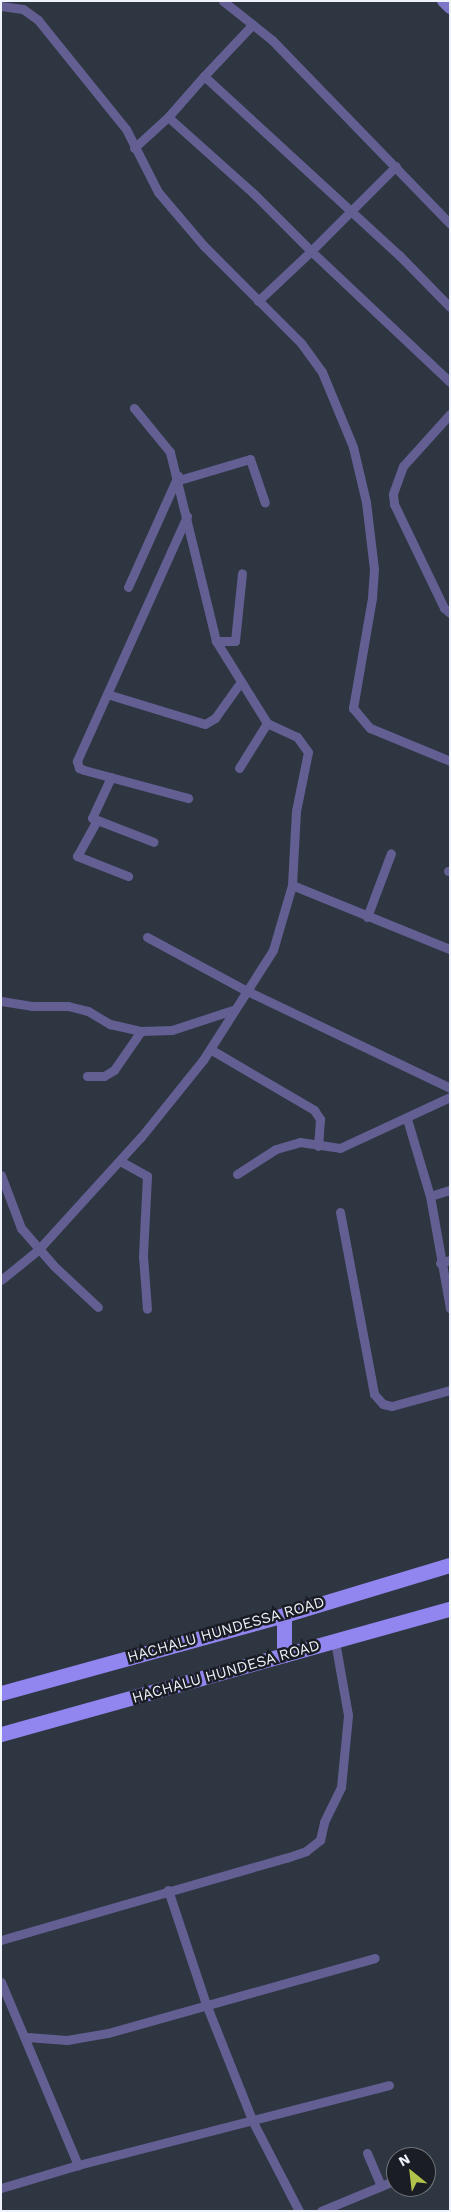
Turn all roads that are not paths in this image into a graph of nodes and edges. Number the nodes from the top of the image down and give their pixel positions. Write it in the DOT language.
graph roads {
  1 [pos="223,1"];
  2 [pos="443,1"];
  3 [pos="1,6"];
  4 [pos="450,8"];
  5 [pos="253,24"];
  6 [pos="204,76"];
  7 [pos="168,117"];
  8 [pos="134,148"];
  9 [pos="396,166"];
  10 [pos="351,210"];
  11 [pos="450,224"];
  12 [pos="311,251"];
  13 [pos="258,301"];
  14 [pos="450,307"];
  15 [pos="450,382"];
  16 [pos="134,408"];
  17 [pos="450,414"];
  18 [pos="179,478"];
  19 [pos="265,503"];
  20 [pos="187,516"];
  21 [pos="242,573"];
  22 [pos="128,587"];
  23 [pos="450,613"];
  24 [pos="216,641"];
  25 [pos="240,683"];
  26 [pos="107,694"];
  27 [pos="267,723"];
  28 [pos="450,761"];
  29 [pos="239,768"];
  30 [pos="111,777"];
  31 [pos="188,798"];
  32 [pos="96,822"];
  33 [pos="154,842"];
  34 [pos="391,853"];
  35 [pos="128,876"];
  36 [pos="292,885"];
  37 [pos="367,917"];
  38 [pos="147,937"];
  39 [pos="450,949"];
  40 [pos="247,991"];
  41 [pos="1,1002"];
  42 [pos="233,1010"];
  43 [pos="141,1031"];
  44 [pos="210,1050"];
  45 [pos="87,1076"];
  46 [pos="450,1088"];
  47 [pos="450,1097"];
  48 [pos="407,1118"];
  49 [pos="318,1146"];
  50 [pos="120,1161"];
  51 [pos="237,1174"];
  52 [pos="1,1175"];
  53 [pos="450,1190"];
  54 [pos="430,1196"];
  55 [pos="340,1212"];
  56 [pos="38,1250"];
  57 [pos="450,1260"];
  58 [pos="440,1262"];
  59 [pos="1,1280"];
  60 [pos="98,1307"];
  61 [pos="450,1308"];
  62 [pos="147,1309"];
  63 [pos="450,1390"];
  64 [pos="450,1565"];
  65 [pos="450,1609"];
  66 [pos="284,1615"];
  67 [pos="335,1641"];
  68 [pos="284,1655"];
  69 [pos="1,1693"];
  70 [pos="1,1734"];
  71 [pos="168,1890"];
  72 [pos="1,1940"];
  73 [pos="375,1958"];
  74 [pos="1,1982"];
  75 [pos="206,2004"];
  76 [pos="27,2037"];
  77 [pos="389,2085"];
  78 [pos="253,2122"];
  79 [pos="367,2153"];
  80 [pos="78,2165"];
  81 [pos="386,2184"];
  82 [pos="381,2186"];
  83 [pos="1,2188"];
  84 [pos="299,2211"];
  85 [pos="321,2211"];
  1 -- 5 [label="street"];
  2 -- 4 [label="street"];
  3 -- 8 [label="street"];
  5 -- 6 [label="street"];
  5 -- 9 [label="street"];
  6 -- 7 [label="street"];
  6 -- 10 [label="street"];
  7 -- 8 [label="street"];
  7 -- 12 [label="street"];
  8 -- 13 [label="street"];
  9 -- 10 [label="street"];
  9 -- 11 [label="street"];
  10 -- 12 [label="street"];
  10 -- 14 [label="street"];
  12 -- 13 [label="street"];
  12 -- 15 [label="street"];
  13 -- 28 [label="street"];
  16 -- 18 [label="street"];
  17 -- 23 [label="street"];
  18 -- 19 [label="street"];
  18 -- 20 [label="street"];
  18 -- 22 [label="street"];
  20 -- 24 [label="street"];
  20 -- 26 [label="street"];
  21 -- 24 [label="street"];
  24 -- 25 [label="street"];
  25 -- 26 [label="street"];
  25 -- 27 [label="street"];
  26 -- 30 [label="street"];
  27 -- 29 [label="street"];
  27 -- 36 [label="street"];
  30 -- 31 [label="street"];
  30 -- 32 [label="street"];
  32 -- 33 [label="street"];
  32 -- 35 [label="street"];
  34 -- 37 [label="street"];
  36 -- 37 [label="street"];
  36 -- 40 [label="street"];
  37 -- 39 [label="street"];
  38 -- 40 [label="street"];
  40 -- 42 [label="street"];
  40 -- 46 [label="street"];
  41 -- 43 [label="street"];
  42 -- 43 [label="street"];
  42 -- 44 [label="street"];
  43 -- 45 [label="street"];
  44 -- 49 [label="street"];
  44 -- 50 [label="street"];
  47 -- 48 [label="street"];
  48 -- 49 [label="street"];
  48 -- 54 [label="street"];
  49 -- 51 [label="street"];
  50 -- 56 [label="street"];
  50 -- 62 [label="street"];
  52 -- 56 [label="street"];
  53 -- 54 [label="street"];
  54 -- 58 [label="street"];
  55 -- 63 [label="street"];
  56 -- 59 [label="street"];
  56 -- 60 [label="street"];
  57 -- 58 [label="street"];
  58 -- 61 [label="street"];
  64 -- 66 [label="main road, HACHALU HUNDESSA ROAD"];
  65 -- 67 [label="main road, HACHALU HUNDESA ROAD"];
  66 -- 68 [label="main road"];
  66 -- 69 [label="main road, HACHALU HUNDESSA ROAD"];
  67 -- 68 [label="main road, HACHALU HUNDESA ROAD"];
  67 -- 71 [label="street"];
  68 -- 70 [label="main road, HACHALU HUNDESA ROAD"];
  71 -- 72 [label="street"];
  71 -- 75 [label="street"];
  73 -- 75 [label="street"];
  74 -- 76 [label="street"];
  75 -- 76 [label="street"];
  75 -- 78 [label="street"];
  76 -- 80 [label="street"];
  77 -- 78 [label="street"];
  78 -- 80 [label="street"];
  78 -- 84 [label="street"];
  79 -- 82 [label="street"];
  80 -- 83 [label="street"];
  81 -- 82 [label="street"];
  82 -- 85 [label="street"];
}
